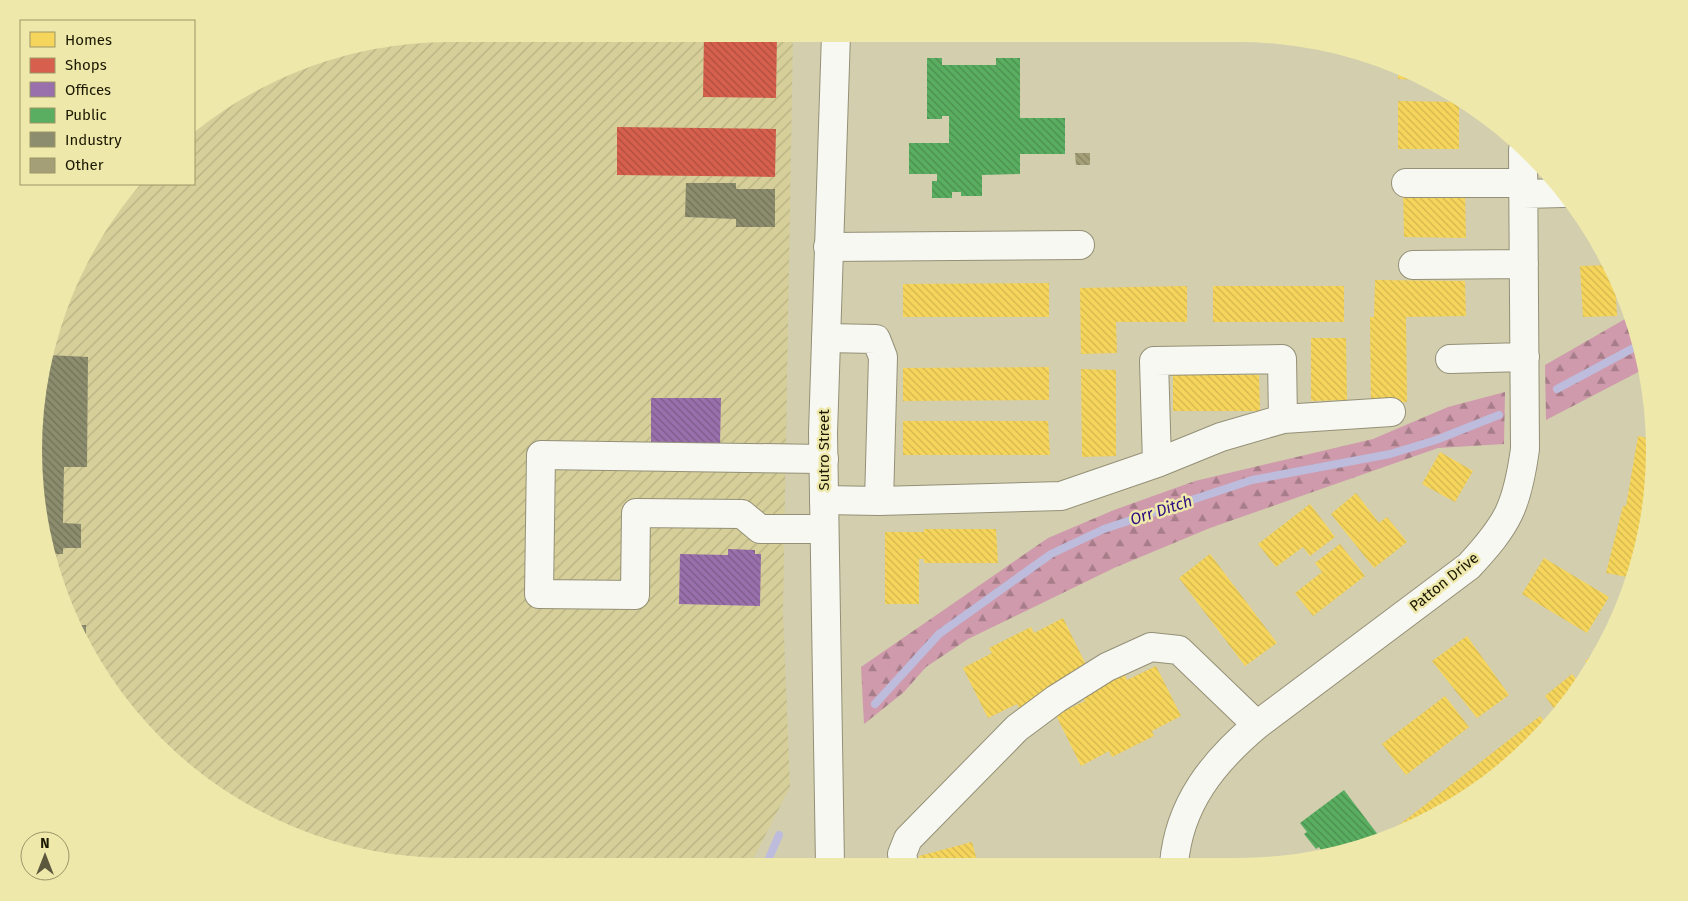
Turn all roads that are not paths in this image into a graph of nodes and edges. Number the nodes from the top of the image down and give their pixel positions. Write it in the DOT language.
graph roads {
  1 [pos="836,42"];
  2 [pos="1523,159"];
  3 [pos="1406,183"];
  4 [pos="1523,188"];
  5 [pos="1553,192"];
  6 [pos="1080,245"];
  7 [pos="828,247"];
  8 [pos="1524,264"];
  9 [pos="1413,265"];
  10 [pos="826,338"];
  11 [pos="1525,357"];
  12 [pos="1450,359"];
  13 [pos="1391,412"];
  14 [pos="1283,419"];
  15 [pos="824,459"];
  16 [pos="1157,463"];
  17 [pos="824,500"];
  18 [pos="879,501"];
  19 [pos="824,529"];
  20 [pos="1257,725"];
  21 [pos="830,858"];
  22 [pos="903,858"];
  23 [pos="1175,858"];
  1 -- 7 [label="street, Sutro Street"];
  2 -- 4 [label="street, Patton Drive"];
  3 -- 4 [label="street"];
  4 -- 5 [label="street"];
  4 -- 8 [label="street, Patton Drive"];
  6 -- 7 [label="street"];
  7 -- 10 [label="street, Sutro Street"];
  8 -- 9 [label="street"];
  8 -- 11 [label="street, Patton Drive"];
  10 -- 15 [label="street, Sutro Street"];
  10 -- 18 [label="street"];
  11 -- 12 [label="street"];
  11 -- 20 [label="street, Patton Drive"];
  13 -- 14 [label="street"];
  14 -- 16 [label="street"];
  14 -- 16 [label="street"];
  15 -- 17 [label="street, Sutro Street"];
  15 -- 19 [label="street"];
  16 -- 18 [label="street"];
  17 -- 18 [label="street"];
  17 -- 19 [label="street, Sutro Street"];
  19 -- 21 [label="street, Sutro Street"];
  20 -- 22 [label="street"];
  20 -- 23 [label="street, Patton Drive"];
}
